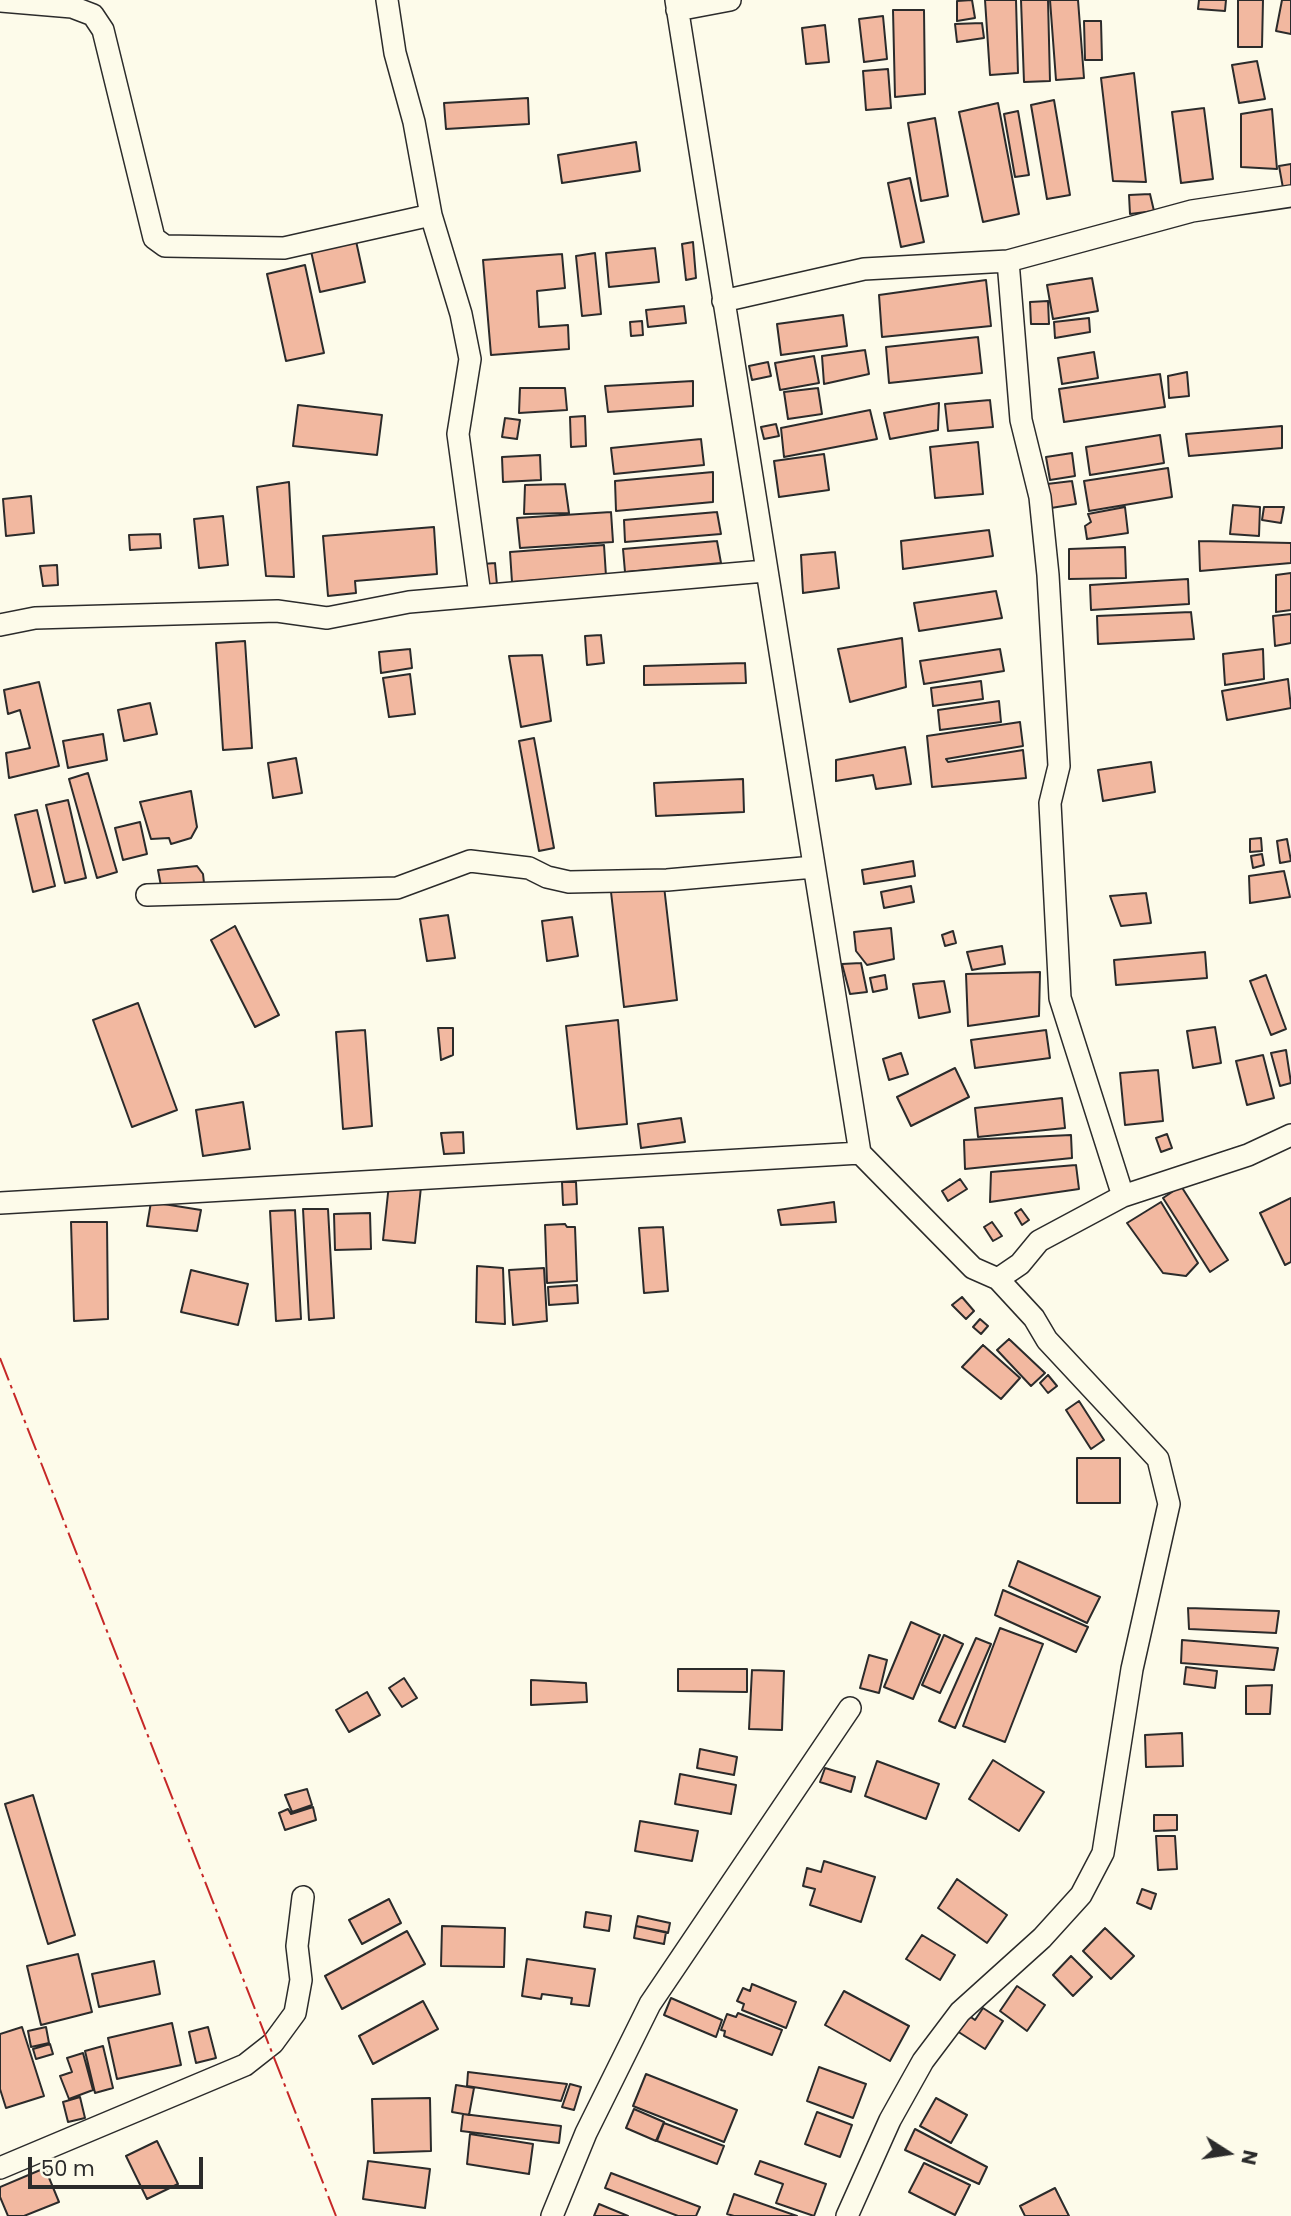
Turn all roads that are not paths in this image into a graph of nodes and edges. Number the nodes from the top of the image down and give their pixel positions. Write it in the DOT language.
graph roads {
  1 [pos="387,0"];
  2 [pos="730,0"];
  3 [pos="0,2"];
  4 [pos="677,5"];
  5 [pos="1291,197"];
  6 [pos="431,215"];
  7 [pos="1008,261"];
  8 [pos="723,301"];
  9 [pos="765,571"];
  10 [pos="480,595"];
  11 [pos="0,625"];
  12 [pos="814,867"];
  13 [pos="148,895"];
  14 [pos="1291,1135"];
  15 [pos="860,1153"];
  16 [pos="1124,1196"];
  17 [pos="0,1203"];
  18 [pos="998,1279"];
  19 [pos="850,1707"];
  20 [pos="303,1897"];
  21 [pos="0,2168"];
  22 [pos="552,2216"];
  23 [pos="847,2216"];
  1 -- 6 [label="street"];
  2 -- 4 [label="street"];
  3 -- 6 [label="street"];
  4 -- 8 [label="street"];
  5 -- 7 [label="street"];
  6 -- 10 [label="street"];
  7 -- 8 [label="street"];
  7 -- 16 [label="street"];
  8 -- 9 [label="street"];
  9 -- 10 [label="street"];
  9 -- 12 [label="street"];
  10 -- 11 [label="street"];
  12 -- 13 [label="street"];
  12 -- 15 [label="street"];
  14 -- 16 [label="street"];
  15 -- 17 [label="street"];
  15 -- 18 [label="street"];
  16 -- 18 [label="street"];
  18 -- 23 [label="street"];
  19 -- 22 [label="street"];
  20 -- 21 [label="street"];
}
